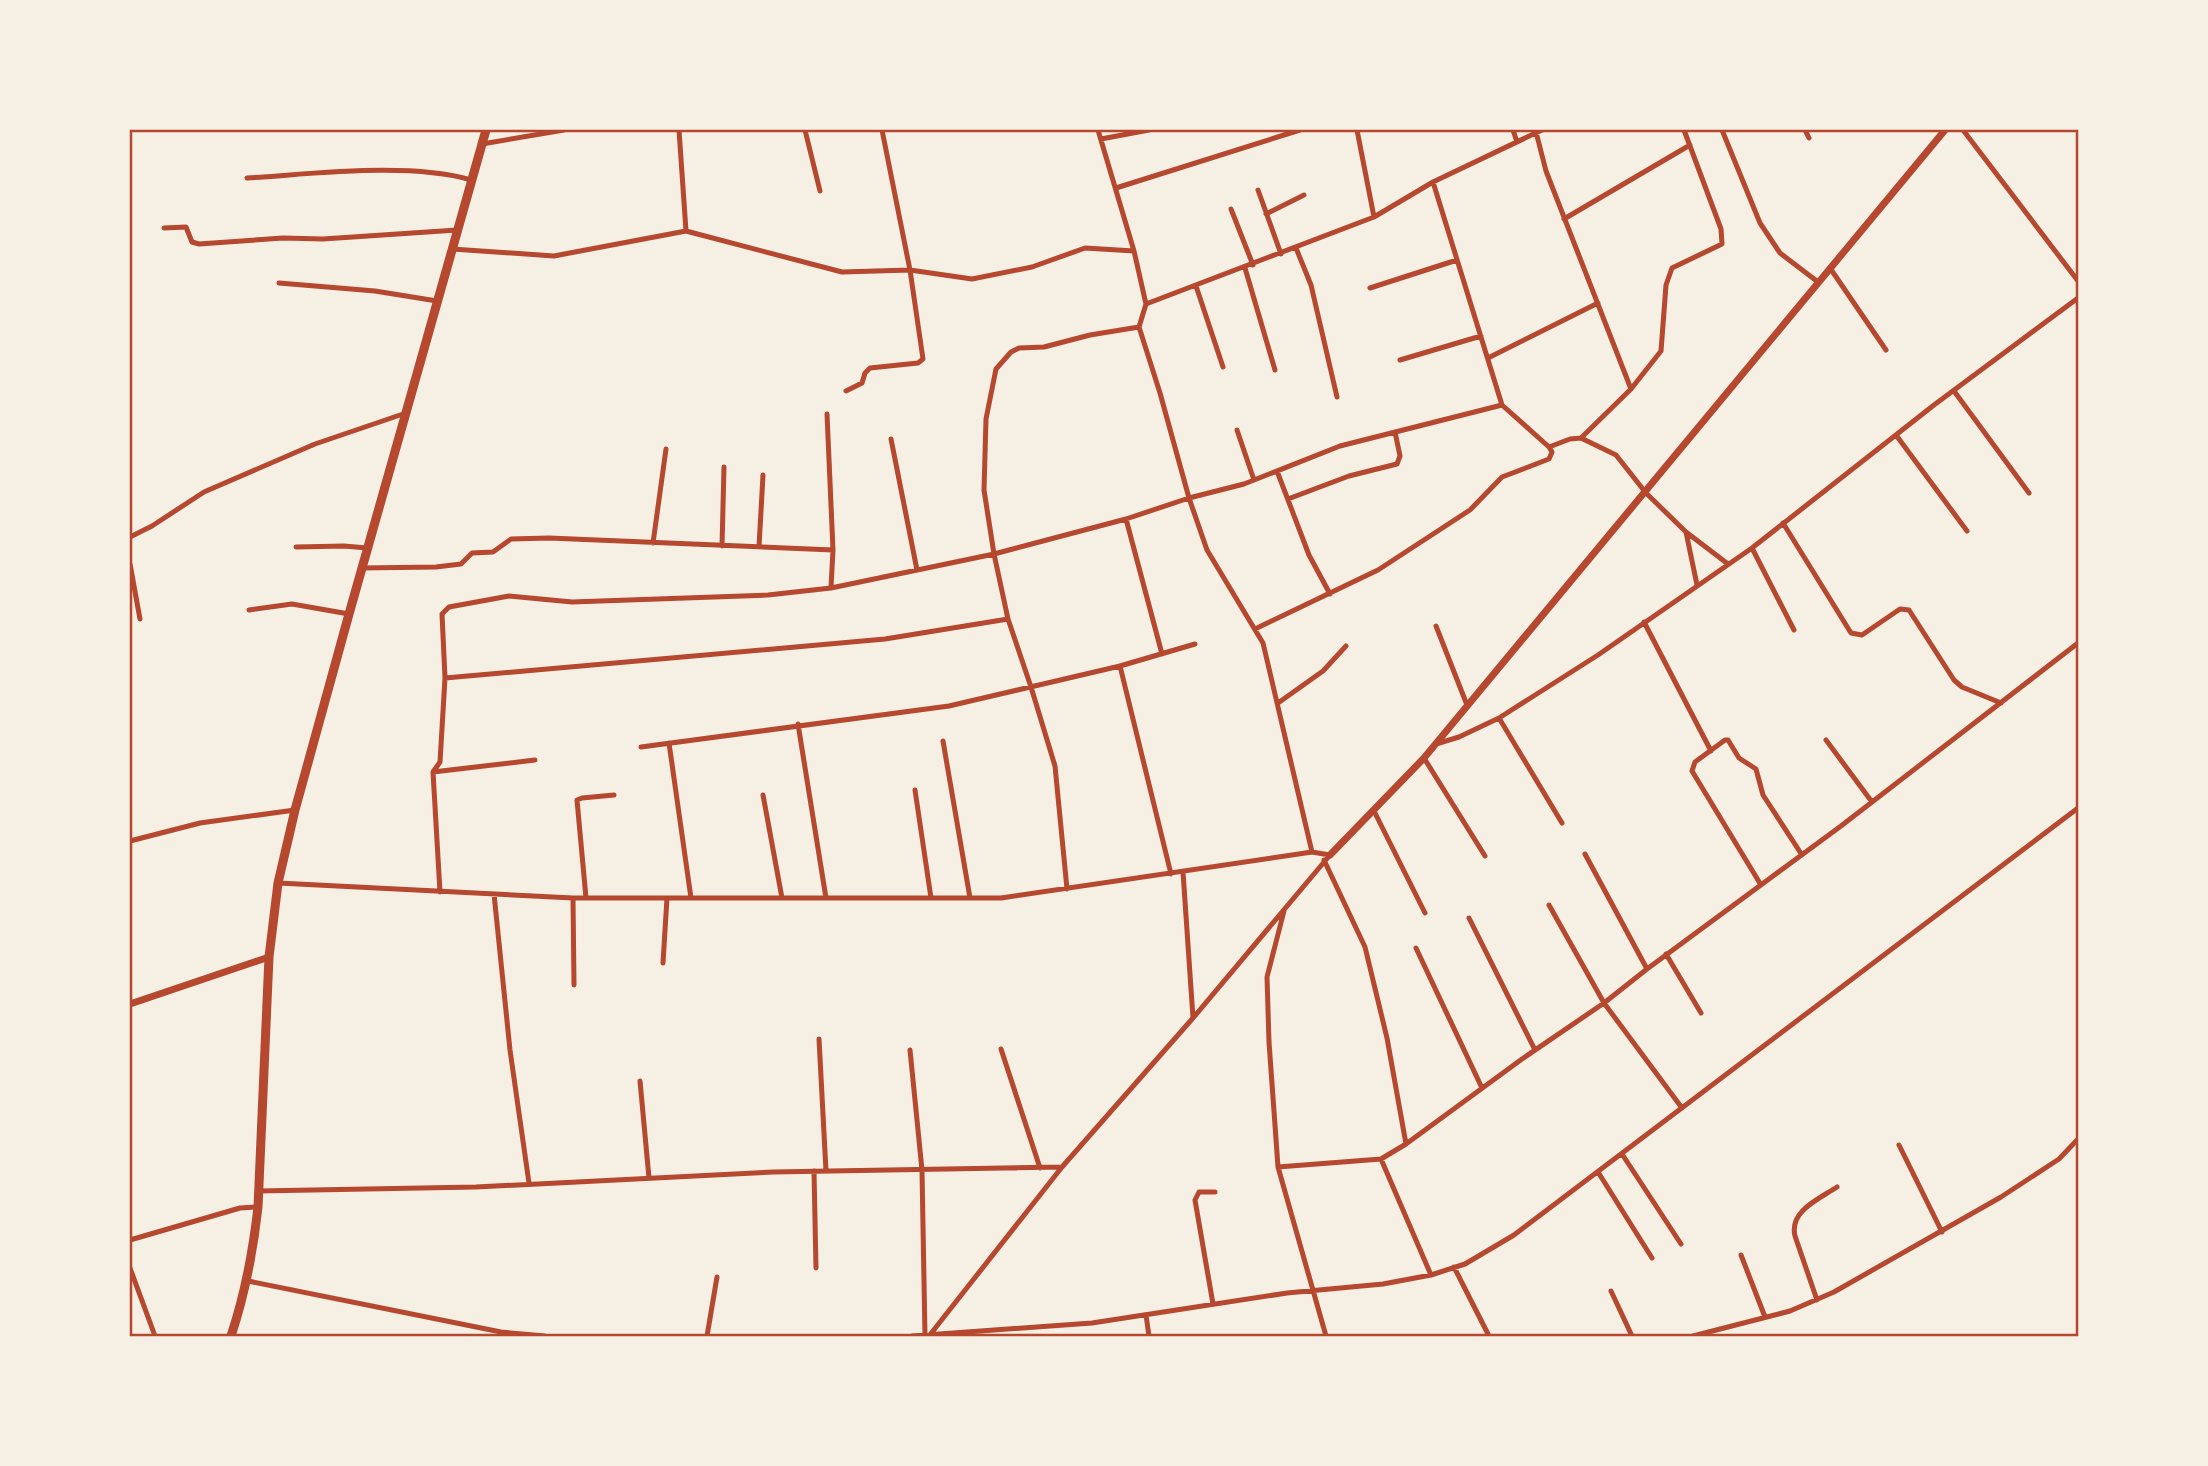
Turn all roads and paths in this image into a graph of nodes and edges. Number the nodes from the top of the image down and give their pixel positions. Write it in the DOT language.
graph roads {
  1 [pos="486,130"];
  2 [pos="564,130"];
  3 [pos="679,130"];
  4 [pos="805,130"];
  5 [pos="882,130"];
  6 [pos="1098,130"];
  7 [pos="1149,130"];
  8 [pos="1300,130"];
  9 [pos="1357,130"];
  10 [pos="1513,130"];
  11 [pos="1684,130"];
  12 [pos="1722,130"];
  13 [pos="1805,130"];
  14 [pos="1945,130"];
  15 [pos="1963,130"];
  16 [pos="1539,131"];
  17 [pos="1809,138"];
  18 [pos="1101,139"];
  19 [pos="1517,142"];
  20 [pos="482,144"];
  21 [pos="1690,145"];
  22 [pos="247,178"];
  23 [pos="471,180"];
  24 [pos="1433,182"];
  25 [pos="1116,188"];
  26 [pos="1258,190"];
  27 [pos="820,191"];
  28 [pos="1304,195"];
  29 [pos="1231,209"];
  30 [pos="1266,214"];
  31 [pos="1374,217"];
  32 [pos="1564,219"];
  33 [pos="164,228"];
  34 [pos="457,230"];
  35 [pos="686,231"];
  36 [pos="1296,248"];
  37 [pos="452,249"];
  38 [pos="1134,251"];
  39 [pos="1281,254"];
  40 [pos="1457,260"];
  41 [pos="1252,265"];
  42 [pos="1245,268"];
  43 [pos="1830,268"];
  44 [pos="910,270"];
  45 [pos="2078,281"];
  46 [pos="1818,282"];
  47 [pos="279,283"];
  48 [pos="1196,286"];
  49 [pos="1370,288"];
  50 [pos="2078,298"];
  51 [pos="437,301"];
  52 [pos="1598,303"];
  53 [pos="1146,304"];
  54 [pos="1139,327"];
  55 [pos="1481,336"];
  56 [pos="1886,350"];
  57 [pos="1488,358"];
  58 [pos="1400,360"];
  59 [pos="1223,366"];
  60 [pos="1275,370"];
  61 [pos="1631,389"];
  62 [pos="846,391"];
  63 [pos="1954,391"];
  64 [pos="1337,397"];
  65 [pos="1502,405"];
  66 [pos="406,413"];
  67 [pos="827,414"];
  68 [pos="1237,430"];
  69 [pos="1395,432"];
  70 [pos="1896,435"];
  71 [pos="1581,438"];
  72 [pos="891,439"];
  73 [pos="1549,447"];
  74 [pos="666,449"];
  75 [pos="724,467"];
  76 [pos="1277,471"];
  77 [pos="763,475"];
  78 [pos="1254,480"];
  79 [pos="1646,493"];
  80 [pos="2029,493"];
  81 [pos="1189,498"];
  82 [pos="1288,499"];
  83 [pos="1126,519"];
  84 [pos="1783,523"];
  85 [pos="1686,531"];
  86 [pos="1967,531"];
  87 [pos="130,537"];
  88 [pos="653,542"];
  89 [pos="722,546"];
  90 [pos="296,547"];
  91 [pos="759,547"];
  92 [pos="367,548"];
  93 [pos="1752,548"];
  94 [pos="832,551"];
  95 [pos="994,554"];
  96 [pos="130,564"];
  97 [pos="1728,564"];
  98 [pos="361,568"];
  99 [pos="917,570"];
  100 [pos="1698,585"];
  101 [pos="831,588"];
  102 [pos="1330,594"];
  103 [pos="249,610"];
  104 [pos="349,614"];
  105 [pos="140,619"];
  106 [pos="1007,619"];
  107 [pos="1644,622"];
  108 [pos="1436,626"];
  109 [pos="1255,629"];
  110 [pos="1794,630"];
  111 [pos="2078,643"];
  112 [pos="1195,644"];
  113 [pos="1346,646"];
  114 [pos="1162,654"];
  115 [pos="1120,666"];
  116 [pos="445,678"];
  117 [pos="1031,687"];
  118 [pos="2001,703"];
  119 [pos="1278,704"];
  120 [pos="1466,705"];
  121 [pos="1499,718"];
  122 [pos="798,724"];
  123 [pos="1826,740"];
  124 [pos="943,741"];
  125 [pos="669,743"];
  126 [pos="1436,744"];
  127 [pos="641,747"];
  128 [pos="1711,751"];
  129 [pos="1424,758"];
  130 [pos="535,760"];
  131 [pos="433,772"];
  132 [pos="915,790"];
  133 [pos="614,795"];
  134 [pos="763,795"];
  135 [pos="1872,802"];
  136 [pos="2078,808"];
  137 [pos="295,810"];
  138 [pos="1374,811"];
  139 [pos="1562,823"];
  140 [pos="130,841"];
  141 [pos="1312,852"];
  142 [pos="1585,854"];
  143 [pos="1802,855"];
  144 [pos="1485,856"];
  145 [pos="1327,857"];
  146 [pos="1182,872"];
  147 [pos="1171,874"];
  148 [pos="278,883"];
  149 [pos="1761,886"];
  150 [pos="1068,889"];
  151 [pos="440,892"];
  152 [pos="494,894"];
  153 [pos="573,898"];
  154 [pos="586,898"];
  155 [pos="667,898"];
  156 [pos="691,898"];
  157 [pos="782,898"];
  158 [pos="827,898"];
  159 [pos="931,898"];
  160 [pos="970,898"];
  161 [pos="1549,905"];
  162 [pos="1286,907"];
  163 [pos="1425,913"];
  164 [pos="1469,918"];
  165 [pos="1416,948"];
  166 [pos="1666,954"];
  167 [pos="268,957"];
  168 [pos="663,963"];
  169 [pos="1647,969"];
  170 [pos="574,985"];
  171 [pos="1604,1003"];
  172 [pos="130,1004"];
  173 [pos="1701,1013"];
  174 [pos="1193,1018"];
  175 [pos="819,1039"];
  176 [pos="1001,1049"];
  177 [pos="909,1050"];
  178 [pos="1535,1050"];
  179 [pos="640,1081"];
  180 [pos="1482,1088"];
  181 [pos="1682,1108"];
  182 [pos="2078,1139"];
  183 [pos="1406,1144"];
  184 [pos="1899,1145"];
  185 [pos="1622,1154"];
  186 [pos="1381,1159"];
  187 [pos="1062,1167"];
  188 [pos="1278,1167"];
  189 [pos="1040,1168"];
  190 [pos="922,1170"];
  191 [pos="814,1171"];
  192 [pos="826,1171"];
  193 [pos="1598,1172"];
  194 [pos="649,1178"];
  195 [pos="530,1183"];
  196 [pos="1836,1187"];
  197 [pos="258,1191"];
  198 [pos="1215,1192"];
  199 [pos="258,1207"];
  200 [pos="1942,1231"];
  201 [pos="130,1240"];
  202 [pos="1681,1244"];
  203 [pos="1741,1255"];
  204 [pos="1652,1258"];
  205 [pos="1454,1267"];
  206 [pos="130,1268"];
  207 [pos="816,1268"];
  208 [pos="1431,1275"];
  209 [pos="717,1277"];
  210 [pos="248,1281"];
  211 [pos="1312,1290"];
  212 [pos="1611,1291"];
  213 [pos="1817,1300"];
  214 [pos="1213,1304"];
  215 [pos="1146,1315"];
  216 [pos="1765,1317"];
  217 [pos="155,1336"];
  218 [pos="231,1336"];
  219 [pos="545,1336"];
  220 [pos="707,1336"];
  221 [pos="912,1336"];
  222 [pos="927,1336"];
  223 [pos="1149,1336"];
  224 [pos="1326,1336"];
  225 [pos="1489,1336"];
  226 [pos="1632,1336"];
  227 [pos="1693,1336"];
  1 -- 20 [label="main road"];
  2 -- 20 [label="street"];
  3 -- 35 [label="street"];
  4 -- 27 [label="street"];
  5 -- 44 [label="street"];
  6 -- 18 [label="street"];
  7 -- 18 [label="street"];
  8 -- 25 [label="street"];
  9 -- 31 [label="street"];
  10 -- 19 [label="street"];
  11 -- 21 [label="street"];
  12 -- 46 [label="street"];
  13 -- 17 [label="street"];
  14 -- 43 [label="street"];
  15 -- 45 [label="street"];
  16 -- 19 [label="street"];
  16 -- 32 [label="street"];
  18 -- 25 [label="street"];
  19 -- 24 [label="street"];
  20 -- 23 [label="main road"];
  21 -- 32 [label="street"];
  21 -- 61 [label="street"];
  22 -- 23 [label="street"];
  23 -- 34 [label="main road"];
  24 -- 31 [label="street"];
  24 -- 40 [label="street"];
  25 -- 38 [label="street"];
  26 -- 30 [label="street"];
  28 -- 30 [label="street"];
  29 -- 41 [label="street"];
  30 -- 39 [label="street"];
  31 -- 36 [label="street"];
  32 -- 52 [label="street"];
  33 -- 34 [label="street"];
  34 -- 37 [label="main road"];
  35 -- 37 [label="street"];
  35 -- 44 [label="street"];
  36 -- 39 [label="street"];
  36 -- 64 [label="street"];
  37 -- 51 [label="main road"];
  38 -- 44 [label="street"];
  38 -- 53 [label="street"];
  39 -- 41 [label="street"];
  40 -- 49 [label="street"];
  40 -- 55 [label="street"];
  41 -- 42 [label="street"];
  42 -- 48 [label="street"];
  42 -- 60 [label="street"];
  43 -- 46 [label="street"];
  43 -- 56 [label="street"];
  44 -- 62 [label="street"];
  46 -- 79 [label="street"];
  47 -- 51 [label="street"];
  48 -- 53 [label="street"];
  48 -- 59 [label="street"];
  50 -- 63 [label="street"];
  51 -- 66 [label="main road"];
  52 -- 57 [label="street"];
  52 -- 61 [label="street"];
  53 -- 54 [label="street"];
  54 -- 81 [label="street"];
  54 -- 95 [label="street"];
  55 -- 57 [label="street"];
  55 -- 58 [label="street"];
  57 -- 65 [label="street"];
  61 -- 71 [label="street"];
  63 -- 70 [label="street"];
  63 -- 80 [label="street"];
  65 -- 69 [label="street"];
  65 -- 73 [label="street"];
  66 -- 87 [label="street"];
  66 -- 92 [label="main road"];
  67 -- 94 [label="street"];
  68 -- 78 [label="street"];
  69 -- 76 [label="street"];
  69 -- 82 [label="street"];
  70 -- 84 [label="street"];
  70 -- 86 [label="street"];
  71 -- 73 [label="street"];
  71 -- 79 [label="street"];
  72 -- 99 [label="street"];
  73 -- 102 [label="street"];
  74 -- 88 [label="street"];
  75 -- 89 [label="street"];
  76 -- 78 [label="street"];
  76 -- 82 [label="street"];
  77 -- 91 [label="street"];
  78 -- 81 [label="street"];
  79 -- 85 [label="street"];
  79 -- 120 [label="street"];
  81 -- 83 [label="street"];
  81 -- 109 [label="street"];
  82 -- 102 [label="street"];
  83 -- 95 [label="street"];
  83 -- 114 [label="street"];
  84 -- 93 [label="street"];
  84 -- 118 [label="street"];
  85 -- 97 [label="street"];
  85 -- 100 [label="street"];
  88 -- 89 [label="street"];
  88 -- 98 [label="street"];
  89 -- 91 [label="street"];
  90 -- 92 [label="street"];
  91 -- 94 [label="street"];
  92 -- 98 [label="main road"];
  93 -- 97 [label="street"];
  93 -- 110 [label="street"];
  94 -- 101 [label="street"];
  95 -- 99 [label="street"];
  95 -- 106 [label="street"];
  96 -- 105 [label="street"];
  97 -- 100 [label="street"];
  98 -- 104 [label="main road"];
  99 -- 101 [label="street"];
  100 -- 107 [label="street"];
  101 -- 116 [label="street"];
  102 -- 109 [label="street"];
  103 -- 104 [label="street"];
  104 -- 137 [label="main road"];
  106 -- 116 [label="street"];
  106 -- 117 [label="street"];
  107 -- 121 [label="street"];
  107 -- 128 [label="street"];
  108 -- 120 [label="street"];
  109 -- 119 [label="street"];
  111 -- 118 [label="street"];
  112 -- 114 [label="street"];
  113 -- 119 [label="street"];
  114 -- 115 [label="street"];
  115 -- 117 [label="street"];
  115 -- 147 [label="street"];
  116 -- 131 [label="street"];
  117 -- 122 [label="street"];
  117 -- 150 [label="street"];
  118 -- 135 [label="street"];
  119 -- 141 [label="street"];
  120 -- 126 [label="street"];
  121 -- 126 [label="street"];
  121 -- 139 [label="street"];
  122 -- 125 [label="street"];
  122 -- 158 [label="street"];
  123 -- 135 [label="street"];
  124 -- 160 [label="street"];
  125 -- 127 [label="street"];
  125 -- 156 [label="street"];
  126 -- 129 [label="street"];
  128 -- 143 [label="street"];
  128 -- 149 [label="street"];
  129 -- 138 [label="street"];
  129 -- 144 [label="street"];
  130 -- 131 [label="street"];
  131 -- 151 [label="street"];
  132 -- 159 [label="street"];
  133 -- 154 [label="street"];
  134 -- 157 [label="street"];
  135 -- 143 [label="street"];
  136 -- 181 [label="street"];
  137 -- 140 [label="street"];
  137 -- 148 [label="main road"];
  138 -- 145 [label="street"];
  138 -- 163 [label="street"];
  141 -- 145 [label="street"];
  141 -- 146 [label="street"];
  142 -- 169 [label="street"];
  143 -- 149 [label="street"];
  145 -- 162 [label="street"];
  145 -- 183 [label="street"];
  146 -- 147 [label="street"];
  146 -- 174 [label="street"];
  147 -- 150 [label="street"];
  148 -- 151 [label="street"];
  148 -- 167 [label="main road"];
  149 -- 166 [label="street"];
  150 -- 160 [label="street"];
  151 -- 152 [label="street"];
  152 -- 153 [label="street"];
  152 -- 195 [label="street"];
  153 -- 154 [label="street"];
  153 -- 170 [label="street"];
  154 -- 155 [label="street"];
  155 -- 156 [label="street"];
  155 -- 168 [label="street"];
  156 -- 157 [label="street"];
  157 -- 158 [label="street"];
  158 -- 159 [label="street"];
  159 -- 160 [label="street"];
  161 -- 171 [label="street"];
  162 -- 174 [label="street"];
  162 -- 188 [label="street"];
  164 -- 178 [label="street"];
  165 -- 180 [label="street"];
  166 -- 169 [label="street"];
  166 -- 173 [label="street"];
  167 -- 172 [label="street"];
  167 -- 197 [label="main road"];
  169 -- 171 [label="street"];
  171 -- 178 [label="street"];
  171 -- 181 [label="street"];
  174 -- 187 [label="street"];
  175 -- 192 [label="street"];
  176 -- 189 [label="street"];
  177 -- 190 [label="street"];
  178 -- 180 [label="street"];
  179 -- 194 [label="street"];
  180 -- 183 [label="street"];
  181 -- 185 [label="street"];
  182 -- 200 [label="street"];
  183 -- 186 [label="street"];
  184 -- 200 [label="street"];
  185 -- 193 [label="street"];
  185 -- 202 [label="street"];
  186 -- 188 [label="street"];
  186 -- 208 [label="street"];
  187 -- 189 [label="street"];
  187 -- 222 [label="street"];
  188 -- 211 [label="street"];
  189 -- 190 [label="street"];
  190 -- 192 [label="street"];
  190 -- 222 [label="street"];
  191 -- 192 [label="street"];
  191 -- 194 [label="street"];
  191 -- 207 [label="street"];
  193 -- 204 [label="street"];
  193 -- 205 [label="street"];
  194 -- 195 [label="street"];
  195 -- 197 [label="street"];
  196 -- 213 [label="street"];
  197 -- 199 [label="main road"];
  198 -- 214 [label="street"];
  199 -- 201 [label="street"];
  199 -- 210 [label="main road"];
  200 -- 213 [label="street"];
  203 -- 216 [label="street"];
  205 -- 208 [label="street"];
  205 -- 225 [label="street"];
  206 -- 217 [label="street"];
  208 -- 211 [label="street"];
  209 -- 220 [label="street"];
  210 -- 218 [label="main road"];
  210 -- 219 [label="street"];
  211 -- 214 [label="street"];
  211 -- 224 [label="street"];
  212 -- 226 [label="street"];
  213 -- 216 [label="street"];
  214 -- 215 [label="street"];
  215 -- 222 [label="street"];
  215 -- 223 [label="street"];
  216 -- 227 [label="street"];
  221 -- 222 [label="street"];
}
